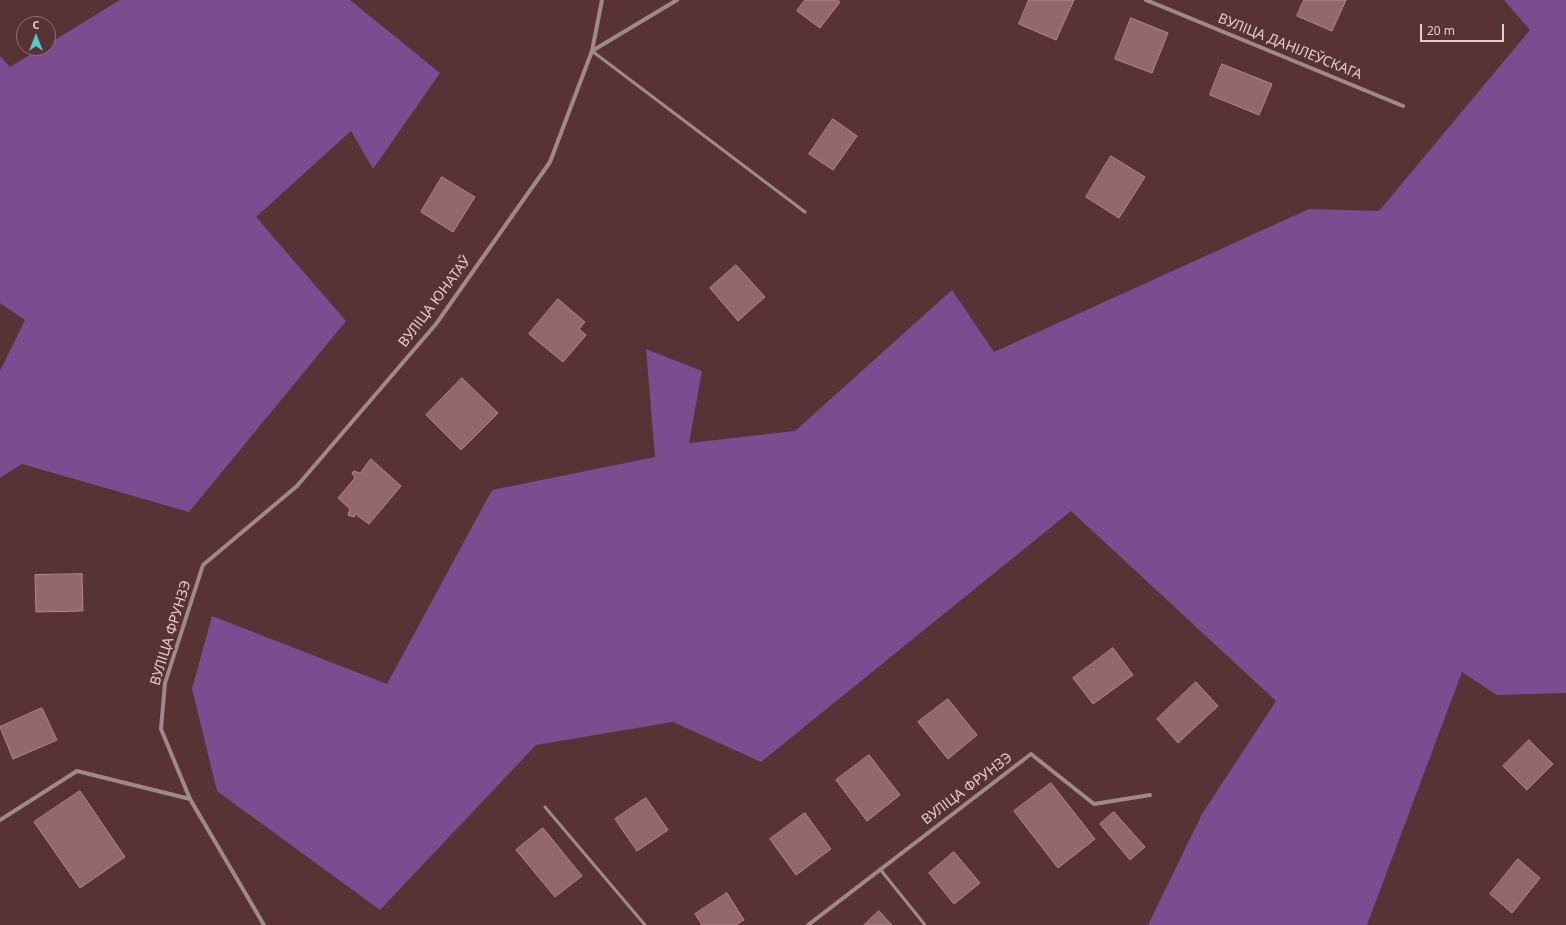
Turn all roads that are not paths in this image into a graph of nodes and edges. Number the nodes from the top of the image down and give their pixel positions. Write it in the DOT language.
graph roads {
  1 [pos="602,0"];
  2 [pos="677,0"];
  3 [pos="1146,0"];
  4 [pos="592,51"];
  5 [pos="1403,106"];
  6 [pos="805,212"];
  7 [pos="204,565"];
  8 [pos="1150,795"];
  9 [pos="190,799"];
  10 [pos="545,807"];
  11 [pos="0,820"];
  12 [pos="880,869"];
  13 [pos="264,925"];
  14 [pos="645,925"];
  15 [pos="808,925"];
  16 [pos="925,925"];
  1 -- 4 [label="street, ВУЛІЦА ЮНАТАЎ"];
  2 -- 4 [label="street"];
  3 -- 5 [label="street, ВУЛІЦА ДАНІЛЕЎСКАГА"];
  4 -- 6 [label="lane"];
  4 -- 7 [label="street, ВУЛІЦА ЮНАТАЎ"];
  7 -- 9 [label="street, ВУЛІЦА ФРУНЗЭ"];
  8 -- 12 [label="street, ВУЛІЦА ФРУНЗЭ"];
  9 -- 11 [label="street"];
  9 -- 13 [label="street, ВУЛІЦА ФРУНЗЭ"];
  10 -- 14 [label="lane"];
  12 -- 15 [label="street, ВУЛІЦА ФРУНЗЭ"];
  12 -- 16 [label="lane"];
}
